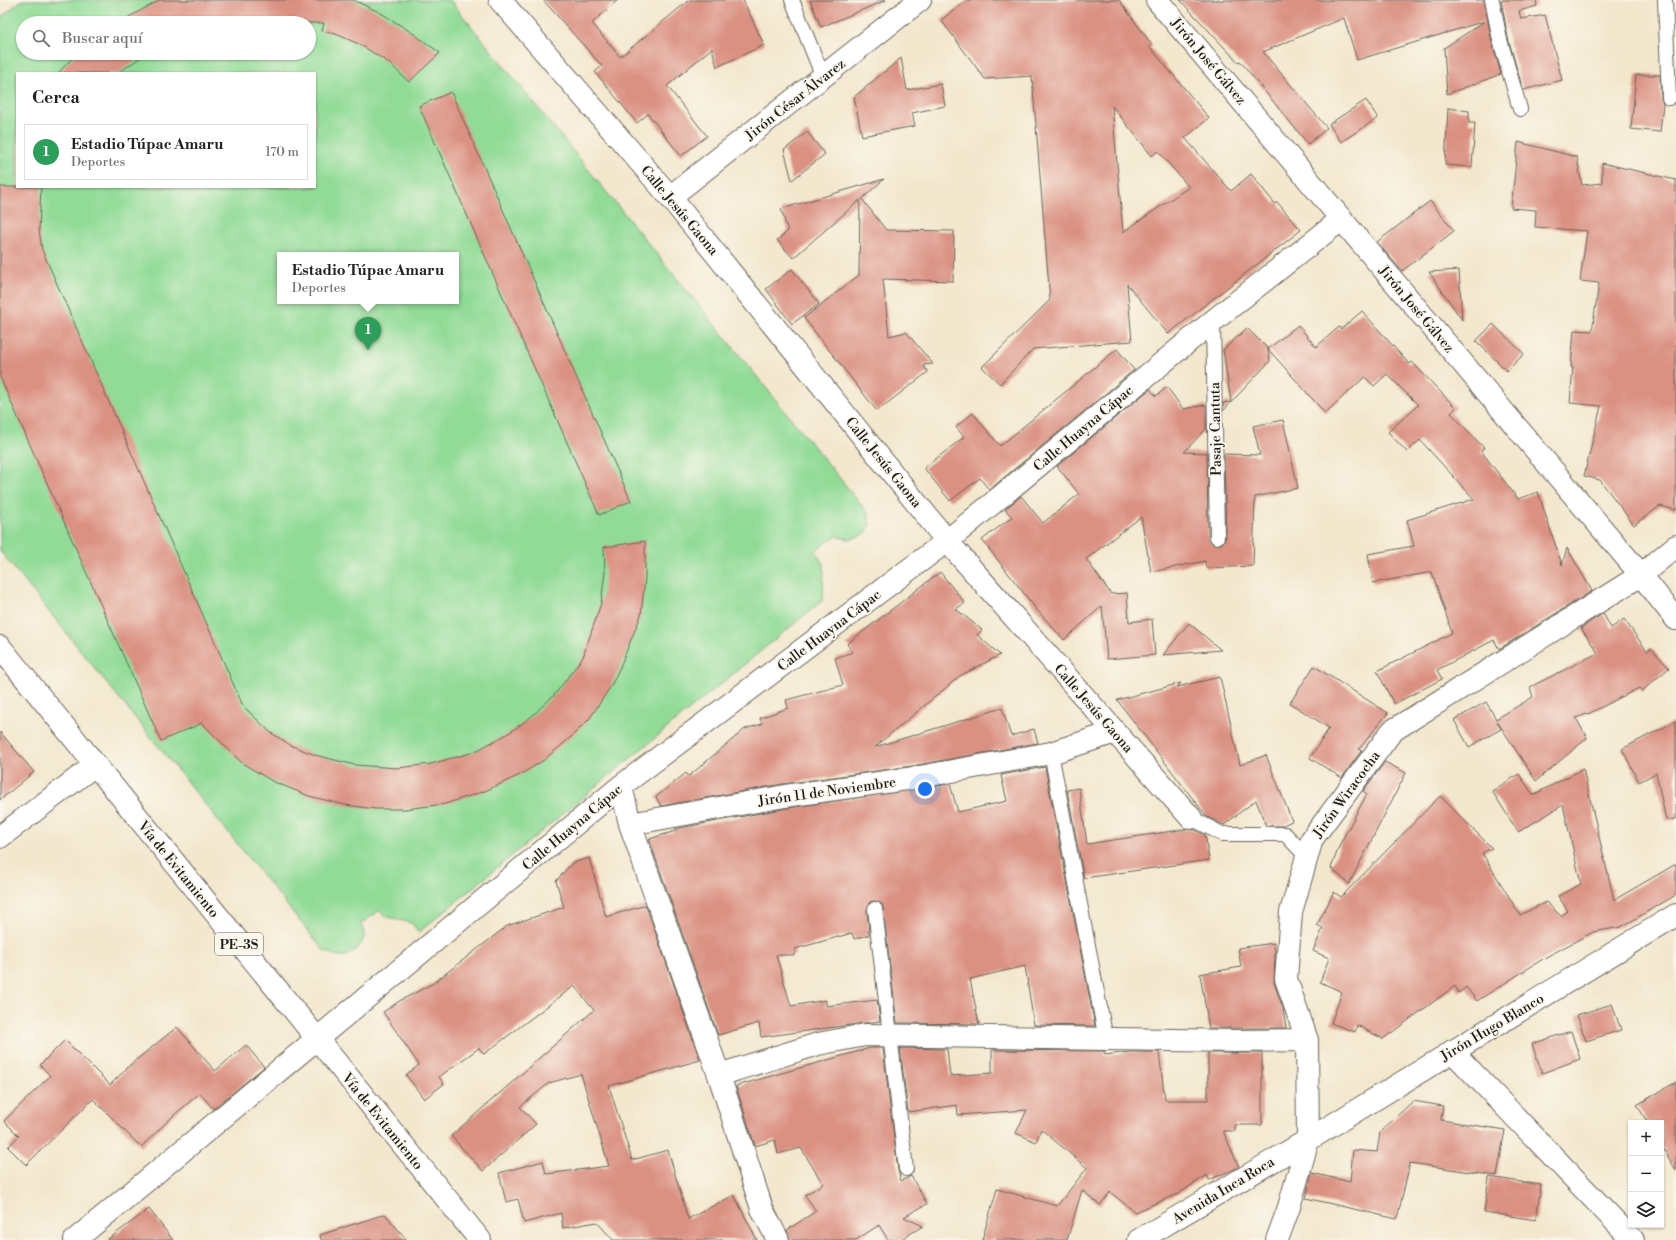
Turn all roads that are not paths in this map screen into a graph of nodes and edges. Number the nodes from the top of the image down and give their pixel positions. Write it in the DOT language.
graph roads {
  1 [pos="500,0"];
  2 [pos="792,0"];
  3 [pos="920,0"];
  4 [pos="1158,0"];
  5 [pos="1492,0"];
  6 [pos="1665,0"];
  7 [pos="823,77"];
  8 [pos="1668,98"];
  9 [pos="1520,108"];
  10 [pos="670,197"];
  11 [pos="1342,219"];
  12 [pos="1214,321"];
  13 [pos="1217,537"];
  14 [pos="947,541"];
  15 [pos="1676,546"];
  16 [pos="1641,575"];
  17 [pos="1676,619"];
  18 [pos="0,647"];
  19 [pos="1115,732"];
  20 [pos="1051,753"];
  21 [pos="95,765"];
  22 [pos="621,786"];
  23 [pos="1191,818"];
  24 [pos="630,824"];
  25 [pos="0,837"];
  26 [pos="1307,858"];
  27 [pos="875,909"];
  28 [pos="1676,915"];
  29 [pos="890,1036"];
  30 [pos="316,1039"];
  31 [pos="1106,1039"];
  32 [pos="1307,1040"];
  33 [pos="1452,1051"];
  34 [pos="719,1075"];
  35 [pos="1308,1140"];
  36 [pos="906,1169"];
  37 [pos="75,1240"];
  38 [pos="480,1240"];
  39 [pos="778,1240"];
  40 [pos="1139,1240"];
  41 [pos="1276,1240"];
  42 [pos="1633,1240"];
  1 -- 10 [label="main road, Calle Jesús Gaona"];
  2 -- 7 [label="lane"];
  3 -- 7 [label="main road, Jirón César Álvarez"];
  4 -- 11 [label="main road, Jirón José Gálvez"];
  5 -- 9 [label="lane"];
  6 -- 8 [label="lane"];
  7 -- 10 [label="main road, Jirón César Álvarez"];
  10 -- 14 [label="main road, Calle Jesús Gaona"];
  11 -- 12 [label="main road, Calle Huayna Cápac"];
  11 -- 16 [label="main road, Jirón José Gálvez"];
  12 -- 13 [label="lane, Pasaje Cantuta"];
  12 -- 14 [label="main road, Calle Huayna Cápac"];
  14 -- 19 [label="main road, Calle Jesús Gaona"];
  14 -- 22 [label="main road, Calle Huayna Cápac"];
  15 -- 16 [label="main road, Jirón Wiracocha"];
  16 -- 17 [label="main road, Jirón José Gálvez"];
  16 -- 26 [label="main road, Jirón Wiracocha"];
  18 -- 21 [label="main road, Vía de Evitamiento / PE-3S"];
  19 -- 20 [label="main road, Jirón 11 de Noviembre"];
  19 -- 23 [label="main road, Calle Jesús Gaona"];
  20 -- 24 [label="main road, Jirón 11 de Noviembre"];
  20 -- 31 [label="lane"];
  21 -- 25 [label="main road"];
  21 -- 30 [label="main road, Vía de Evitamiento / PE-3S"];
  22 -- 24 [label="main road"];
  22 -- 30 [label="main road, Calle Huayna Cápac"];
  23 -- 26 [label="lane, Calle Jesús Gaona"];
  24 -- 34 [label="main road"];
  26 -- 32 [label="main road, Jirón Wiracocha"];
  27 -- 29 [label="lane"];
  28 -- 33 [label="main road, Jirón Hugo Blanco"];
  29 -- 31 [label="main road"];
  29 -- 34 [label="main road"];
  29 -- 36 [label="lane"];
  30 -- 37 [label="main road, Calle Huayna Cápac"];
  30 -- 38 [label="main road, Vía de Evitamiento / PE-3S"];
  31 -- 32 [label="main road"];
  32 -- 35 [label="main road, Jirón Wiracocha"];
  33 -- 35 [label="main road, Jirón Hugo Blanco"];
  33 -- 42 [label="main road"];
  34 -- 39 [label="main road"];
  35 -- 40 [label="main road, Avenida Inca Roca"];
  35 -- 41 [label="main road, Jirón Wiracocha"];
}
